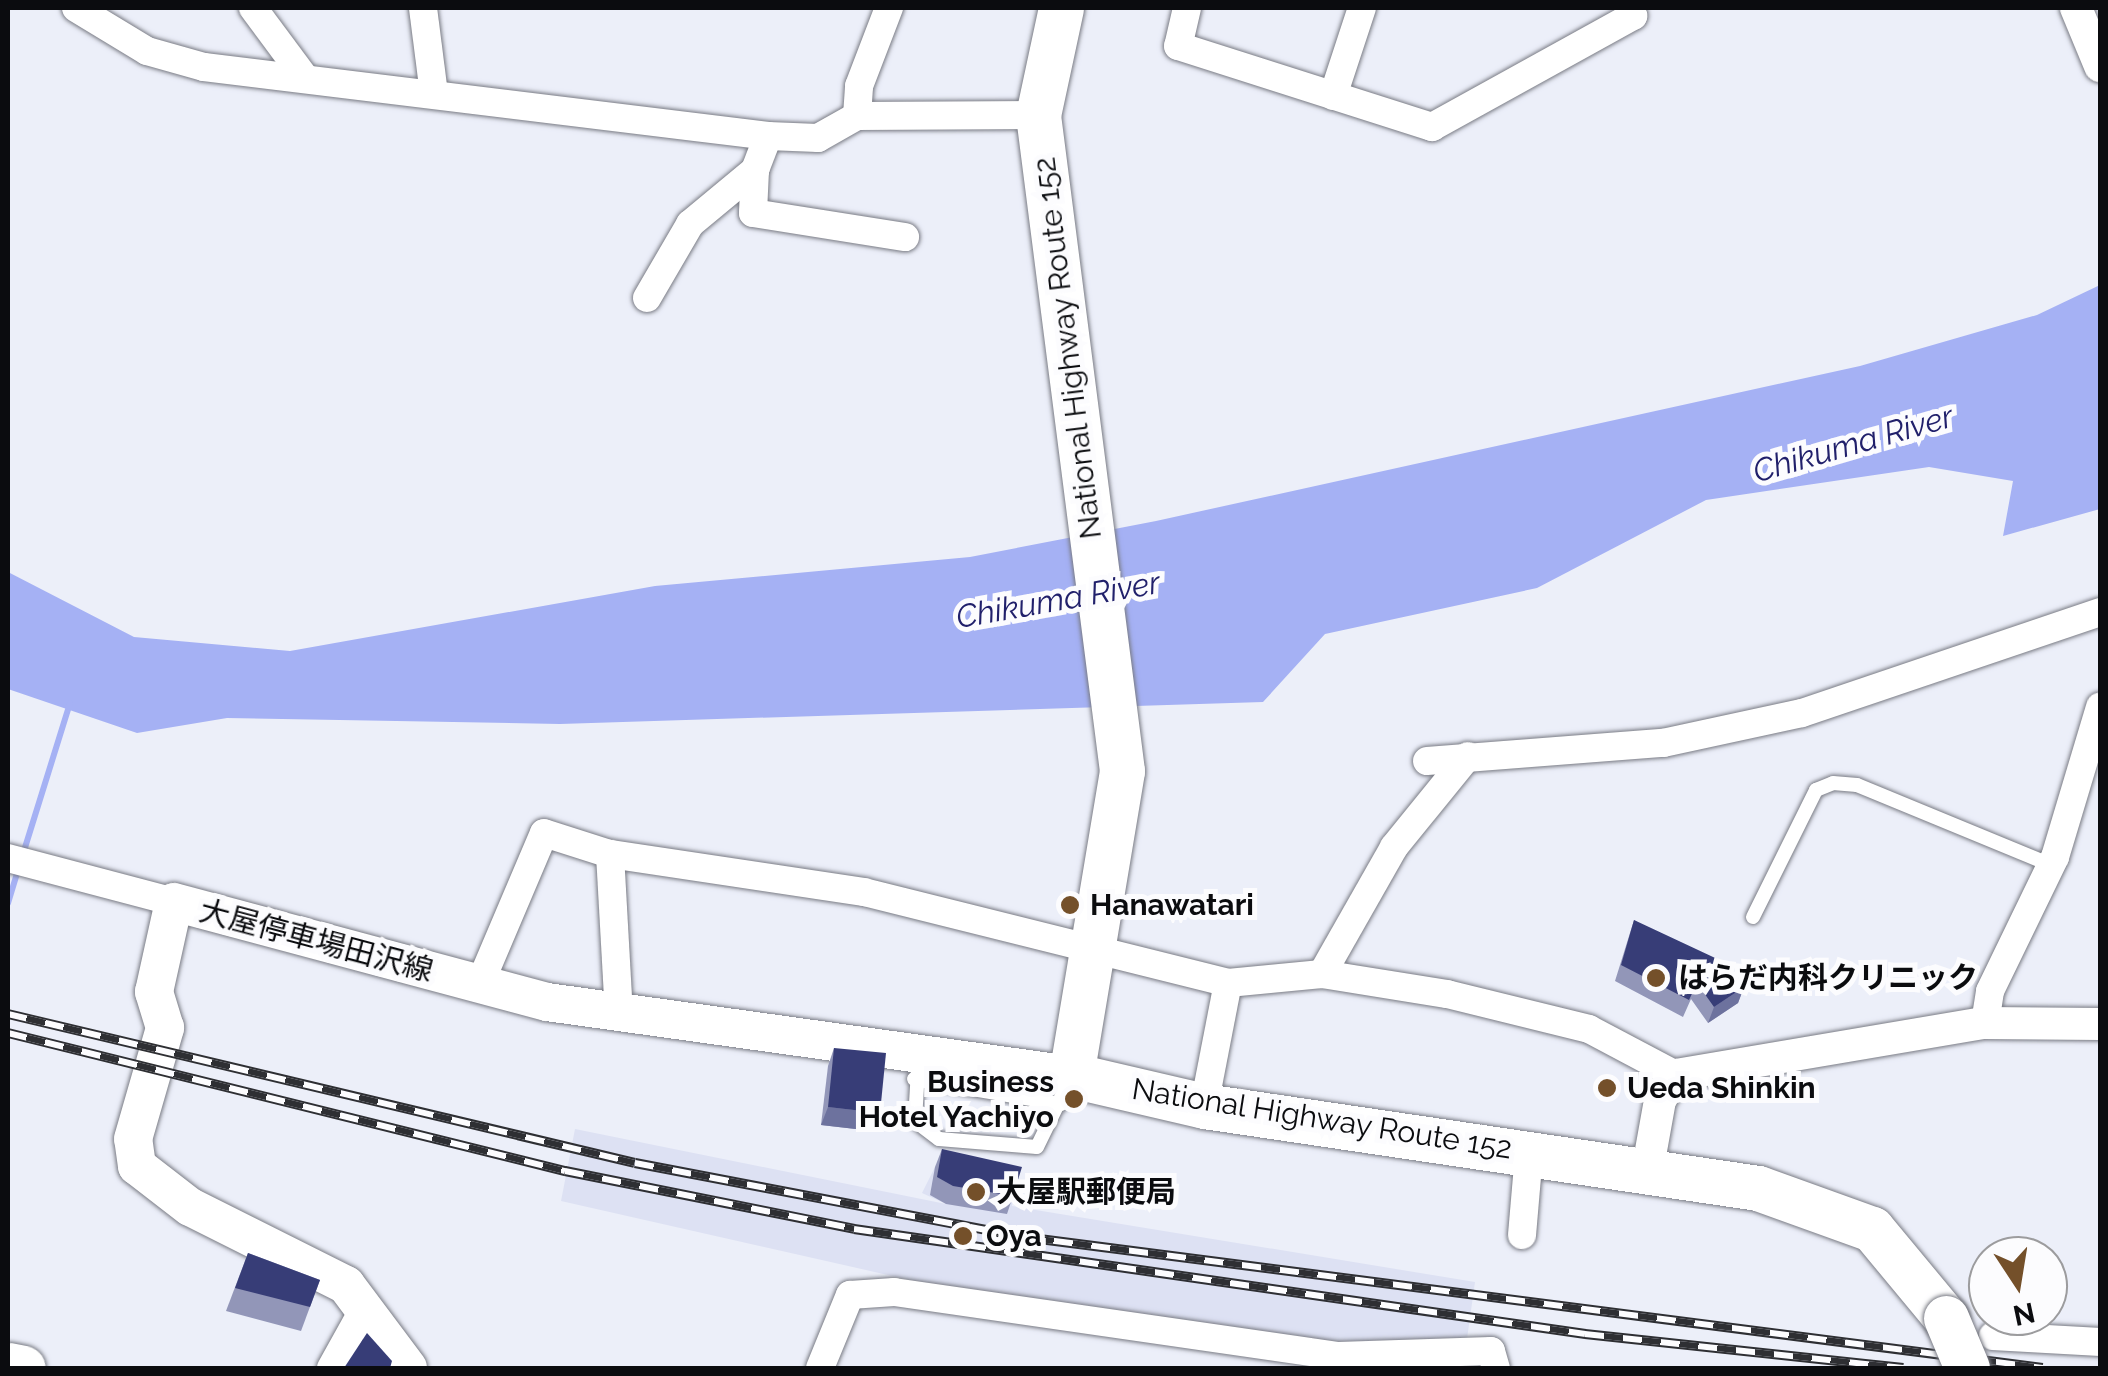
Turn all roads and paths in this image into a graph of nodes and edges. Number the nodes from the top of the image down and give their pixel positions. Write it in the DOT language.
graph roads {
  1 [pos="253,8"];
  2 [pos="423,8"];
  3 [pos="888,8"];
  4 [pos="1060,8"];
  5 [pos="1187,8"];
  6 [pos="1362,8"];
  7 [pos="1630,8"];
  8 [pos="2076,8"];
  9 [pos="94,12"];
  10 [pos="2100,66"];
  11 [pos="305,78"];
  12 [pos="434,94"];
  13 [pos="1333,96"];
  14 [pos="1038,115"];
  15 [pos="858,116"];
  16 [pos="768,136"];
  17 [pos="754,170"];
  18 [pos="905,237"];
  19 [pos="647,298"];
  20 [pos="2100,612"];
  21 [pos="2100,707"];
  22 [pos="1468,756"];
  23 [pos="1427,760"];
  24 [pos="610,854"];
  25 [pos="17,862"];
  26 [pos="2051,865"];
  27 [pos="174,902"];
  28 [pos="1753,916"];
  29 [pos="1092,956"];
  30 [pos="1322,974"];
  31 [pos="1228,983"];
  32 [pos="478,986"];
  33 [pos="618,1014"];
  34 [pos="1985,1023"];
  35 [pos="2100,1024"];
  36 [pos="917,1066"];
  37 [pos="1676,1075"];
  38 [pos="1066,1090"];
  39 [pos="1204,1106"];
  40 [pos="1529,1154"];
  41 [pos="1648,1167"];
  42 [pos="1522,1235"];
  43 [pos="365,1307"];
  44 [pos="2100,1342"];
  45 [pos="1980,1352"];
  46 [pos="8,1365"];
  47 [pos="23,1368"];
  48 [pos="331,1368"];
  49 [pos="408,1368"];
  50 [pos="820,1368"];
  51 [pos="1496,1368"];
  1 -- 11 [label="street"];
  2 -- 12 [label="street"];
  3 -- 15 [label="street"];
  4 -- 14 [label="highway, National Highway Route 152"];
  5 -- 13 [label="street"];
  6 -- 13 [label="street"];
  7 -- 13 [label="street"];
  8 -- 10 [label="street"];
  9 -- 11 [label="street"];
  11 -- 12 [label="street"];
  12 -- 16 [label="street"];
  14 -- 15 [label="street"];
  14 -- 29 [label="highway, National Highway Route 152"];
  15 -- 16 [label="street"];
  16 -- 17 [label="street"];
  17 -- 18 [label="street"];
  17 -- 19 [label="street"];
  20 -- 22 [label="street"];
  21 -- 26 [label="street"];
  22 -- 23 [label="street"];
  22 -- 30 [label="street"];
  24 -- 29 [label="street"];
  24 -- 32 [label="street"];
  24 -- 33 [label="street"];
  25 -- 27 [label="street"];
  26 -- 28 [label="lane"];
  26 -- 34 [label="street"];
  27 -- 32 [label="main road, 大屋停車場田沢線"];
  27 -- 43 [label="main road, 大屋停車場田沢線"];
  29 -- 31 [label="street"];
  29 -- 38 [label="highway, National Highway Route 152"];
  30 -- 31 [label="street"];
  30 -- 37 [label="street"];
  31 -- 39 [label="street"];
  32 -- 33 [label="main road, 大屋停車場田沢線"];
  33 -- 36 [label="main road, 大屋停車場田沢線"];
  34 -- 35 [label="street"];
  34 -- 37 [label="street"];
  36 -- 38 [label="main road, 大屋停車場田沢線"];
  36 -- 38 [label="lane"];
  37 -- 41 [label="street"];
  38 -- 39 [label="highway, National Highway Route 152"];
  39 -- 40 [label="highway, National Highway Route 152"];
  40 -- 41 [label="highway, National Highway Route 152"];
  40 -- 42 [label="street"];
  41 -- 45 [label="highway, National Highway Route 152, bridge"];
  43 -- 48 [label="street"];
  43 -- 49 [label="main road, 大屋停車場田沢線"];
  44 -- 45 [label="street"];
  46 -- 47 [label="highway"];
  50 -- 51 [label="street"];
}
